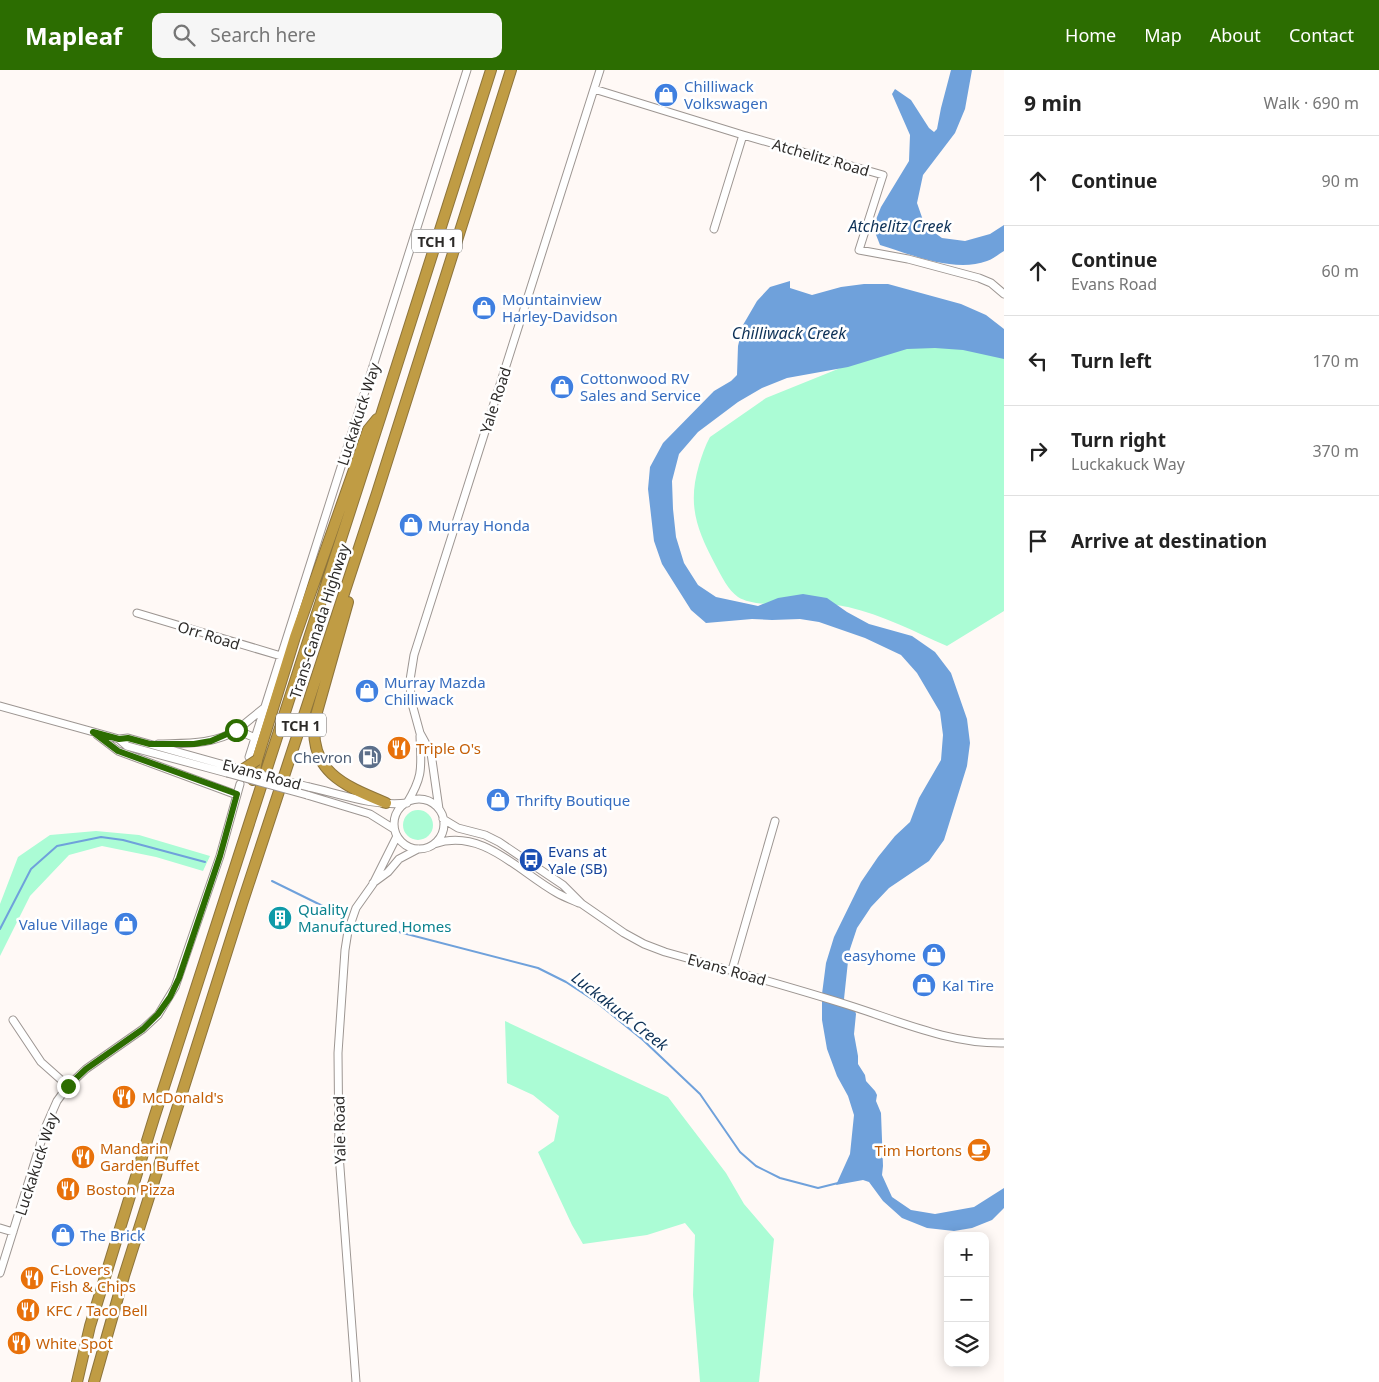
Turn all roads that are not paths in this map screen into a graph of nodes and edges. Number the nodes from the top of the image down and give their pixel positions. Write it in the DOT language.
graph roads {
  1 [pos="467,70"];
  2 [pos="491,70"];
  3 [pos="511,70"];
  4 [pos="600,70"];
  5 [pos="594,89"];
  6 [pos="743,135"];
  7 [pos="714,229"];
  8 [pos="1004,294"];
  9 [pos="382,412"];
  10 [pos="377,493"];
  11 [pos="136,613"];
  12 [pos="281,656"];
  13 [pos="0,706"];
  14 [pos="264,708"];
  15 [pos="236,730"];
  16 [pos="93,732"];
  17 [pos="420,733"];
  18 [pos="255,738"];
  19 [pos="119,739"];
  20 [pos="150,744"];
  21 [pos="253,759"];
  22 [pos="228,770"];
  23 [pos="242,770"];
  24 [pos="254,777"];
  25 [pos="240,784"];
  26 [pos="237,794"];
  27 [pos="407,803"];
  28 [pos="386,804"];
  29 [pos="439,809"];
  30 [pos="443,819"];
  31 [pos="775,821"];
  32 [pos="396,832"];
  33 [pos="434,844"];
  34 [pos="418,849"];
  35 [pos="373,884"];
  36 [pos="582,904"];
  37 [pos="732,970"];
  38 [pos="13,1020"];
  39 [pos="1004,1043"];
  40 [pos="68,1086"];
  41 [pos="0,1228"];
  42 [pos="13,1232"];
  43 [pos="0,1274"];
  44 [pos="77,1382"];
  45 [pos="94,1382"];
  46 [pos="356,1382"];
  1 -- 12 [label="street, Luckakuck Way"];
  2 -- 9 [label="highway, Trans-Canada Highway / TCH 1"];
  3 -- 10 [label="highway, Trans-Canada Highway / TCH 1"];
  4 -- 5 [label="street, Yale Road"];
  5 -- 6 [label="street, Atchelitz Road"];
  5 -- 17 [label="street, Yale Road"];
  6 -- 7 [label="street"];
  6 -- 8 [label="street, Atchelitz Road"];
  9 -- 21 [label="highway"];
  9 -- 44 [label="highway, Trans-Canada Highway / TCH 1"];
  10 -- 28 [label="highway"];
  10 -- 45 [label="highway, Trans-Canada Highway / TCH 1"];
  11 -- 12 [label="street, Orr Road"];
  12 -- 14 [label="street, Luckakuck Way"];
  13 -- 16 [label="street, Evans Road"];
  14 -- 15 [label="street"];
  14 -- 18 [label="street, Luckakuck Way"];
  15 -- 18 [label="street"];
  15 -- 20 [label="street"];
  16 -- 19 [label="street, Evans Road"];
  16 -- 26 [label="street"];
  17 -- 27 [label="street, Yale Road"];
  17 -- 29 [label="street, Yale Road"];
  18 -- 21 [label="street, Luckakuck Way"];
  19 -- 20 [label="street, Evans Road"];
  19 -- 22 [label="street, Evans Road"];
  20 -- 22 [label="street, Evans Road"];
  21 -- 23 [label="highway, bridge"];
  21 -- 24 [label="highway, bridge"];
  22 -- 23 [label="street, Evans Road"];
  22 -- 24 [label="street, Evans Road, bridge"];
  23 -- 24 [label="street, Evans Road, bridge"];
  24 -- 28 [label="street, Evans Road, bridge"];
  24 -- 32 [label="street, Evans Road, bridge"];
  25 -- 26 [label="street, Luckakuck Way"];
  26 -- 40 [label="street, Luckakuck Way"];
  27 -- 28 [label="street, Evans Road"];
  27 -- 29 [label="street"];
  27 -- 32 [label="street"];
  29 -- 30 [label="street"];
  30 -- 33 [label="street"];
  30 -- 36 [label="street, Evans Road"];
  31 -- 37 [label="street"];
  32 -- 34 [label="street"];
  32 -- 35 [label="street, Yale Road"];
  33 -- 34 [label="street"];
  33 -- 36 [label="street, Evans Road"];
  34 -- 35 [label="street, Yale Road"];
  35 -- 46 [label="street, Yale Road"];
  36 -- 37 [label="street, Evans Road"];
  37 -- 39 [label="street, Evans Road"];
  38 -- 40 [label="street"];
  40 -- 42 [label="street, Luckakuck Way"];
  41 -- 42 [label="street"];
  42 -- 43 [label="street, Luckakuck Way"];
}
